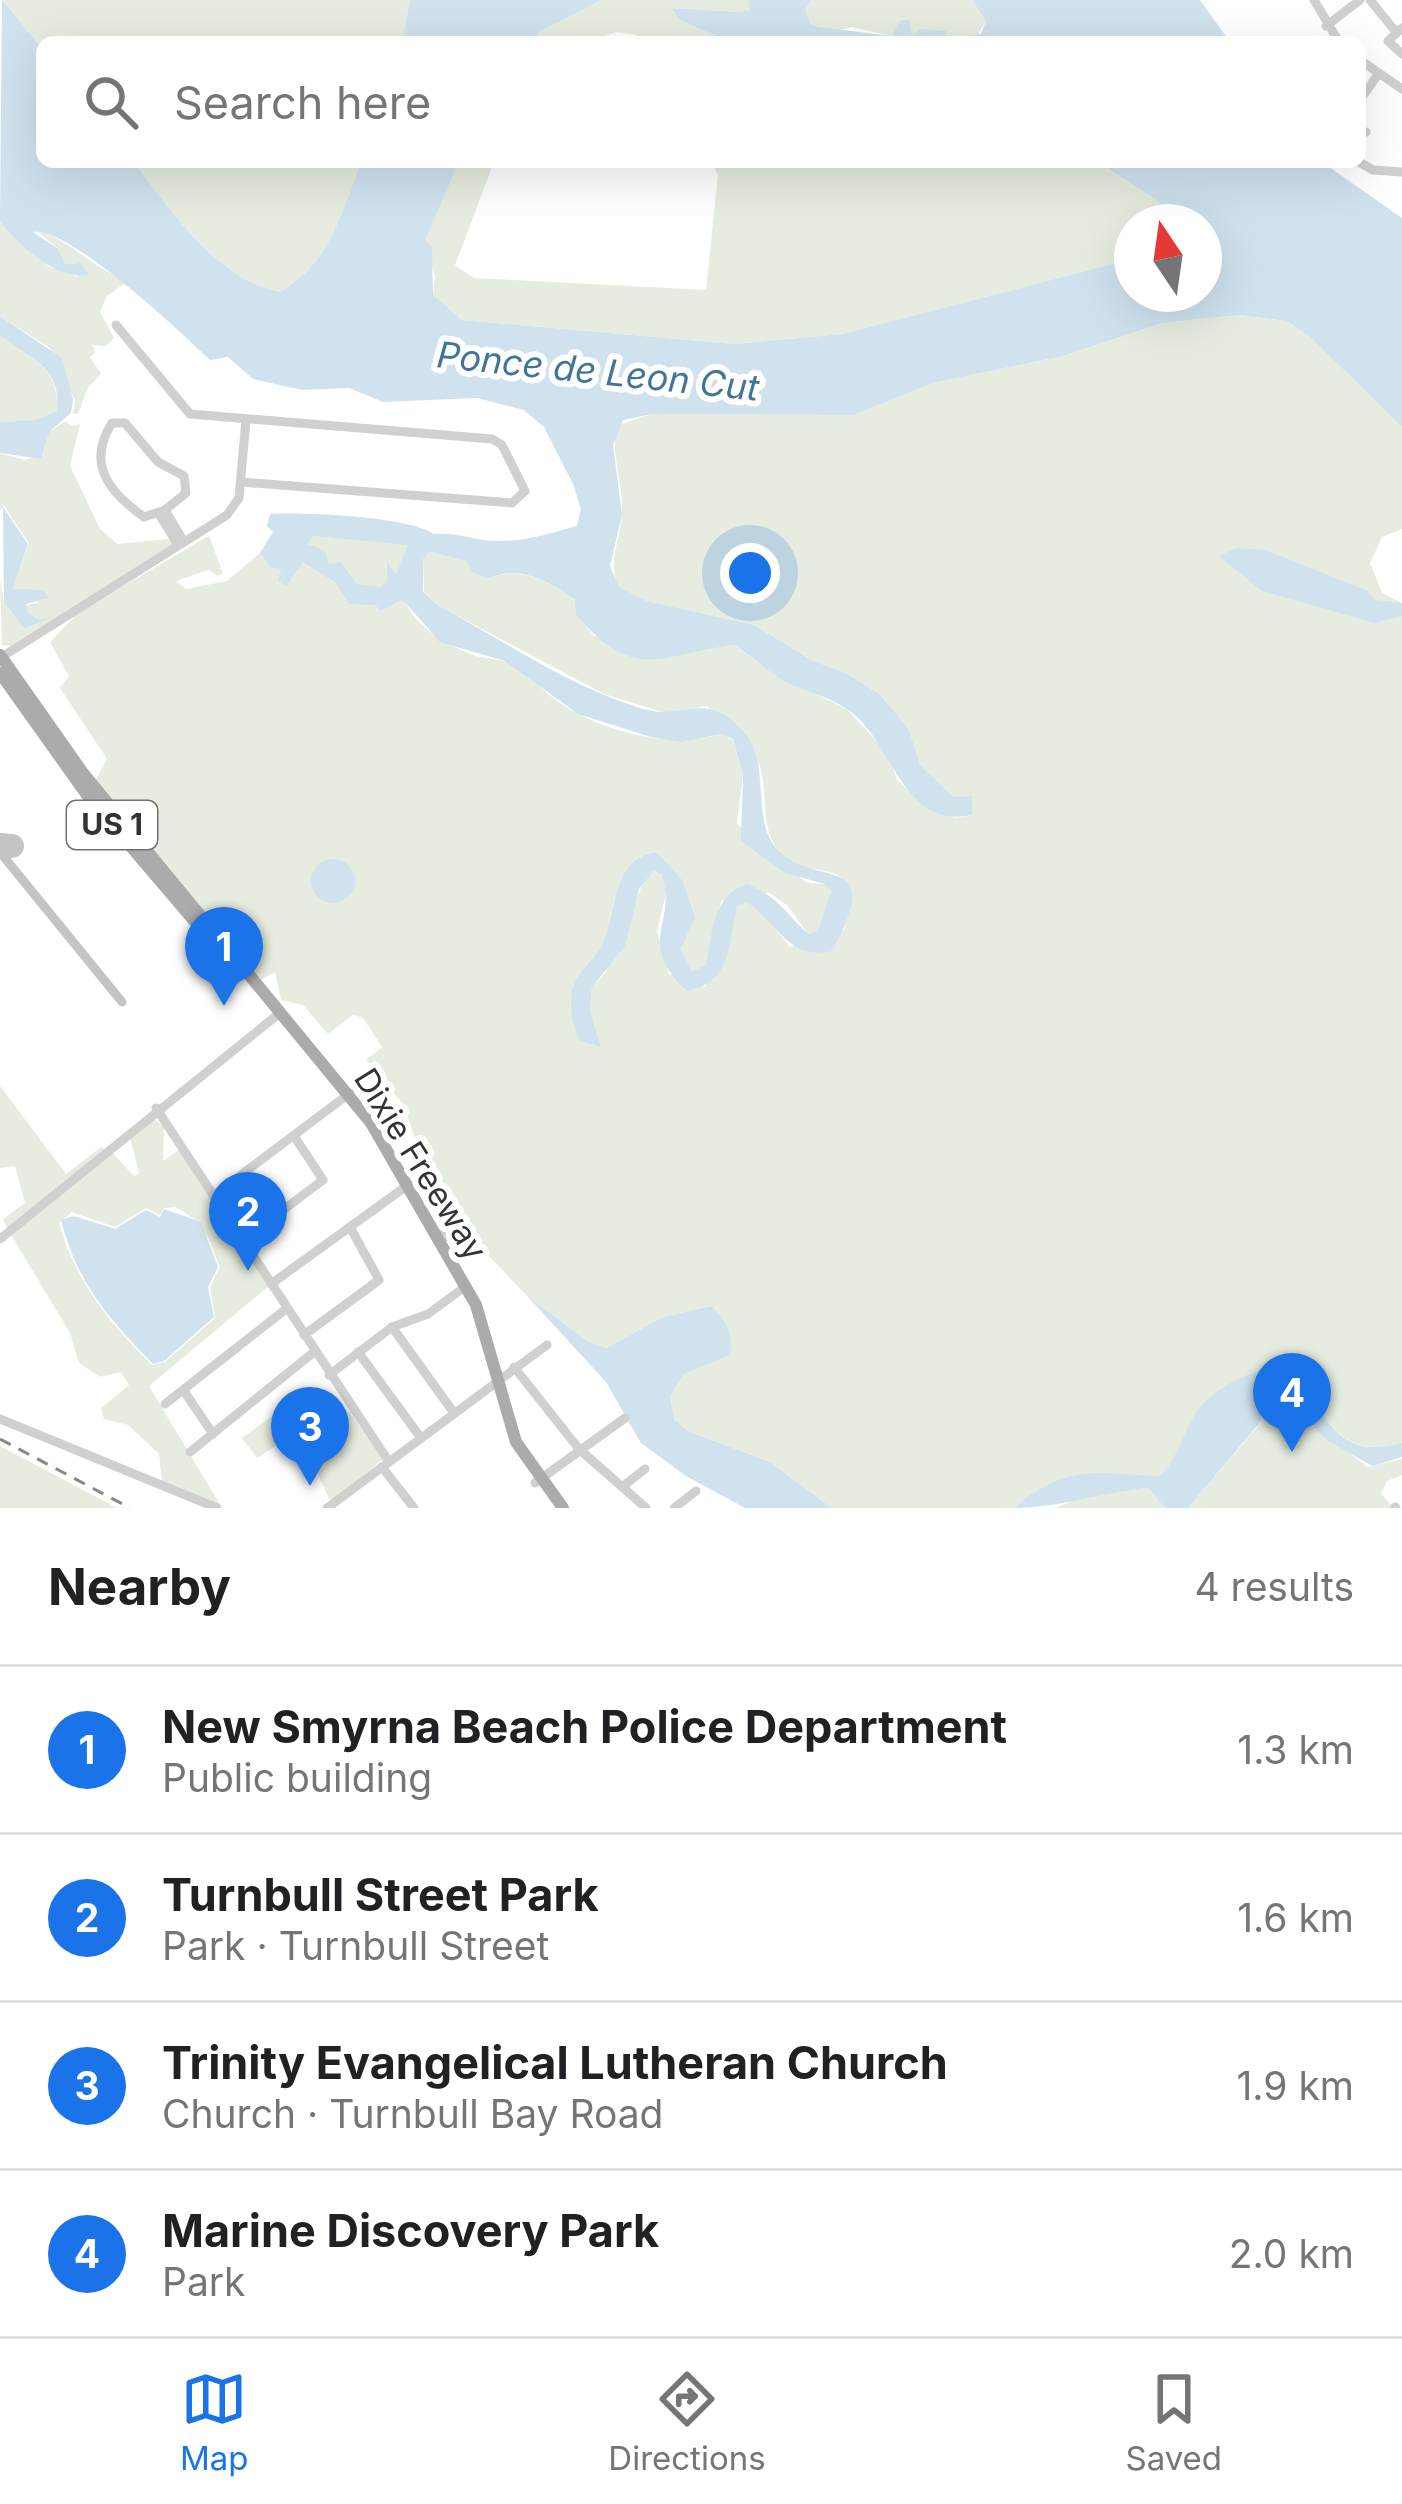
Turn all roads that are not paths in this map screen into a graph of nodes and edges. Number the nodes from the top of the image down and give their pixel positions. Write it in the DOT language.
graph roads {
  1 [pos="1314,0"];
  2 [pos="1357,0"];
  3 [pos="1370,0"];
  4 [pos="1324,24"];
  5 [pos="1395,35"];
  6 [pos="1334,36"];
  7 [pos="1402,54"];
  8 [pos="1366,64"];
  9 [pos="1379,73"];
  10 [pos="1402,89"];
  11 [pos="1366,91"];
  12 [pos="1366,166"];
  13 [pos="1402,172"];
  14 [pos="116,325"];
  15 [pos="246,420"];
  16 [pos="242,482"];
  17 [pos="162,512"];
  18 [pos="182,543"];
  19 [pos="1,657"];
  20 [pos="0,673"];
  21 [pos="107,811"];
  22 [pos="279,1015"];
  23 [pos="347,1096"];
  24 [pos="156,1108"];
  25 [pos="294,1136"];
  26 [pos="405,1187"];
  27 [pos="213,1196"];
  28 [pos="350,1227"];
  29 [pos="436,1233"];
  30 [pos="451,1238"];
  31 [pos="0,1239"];
  32 [pos="242,1241"];
  33 [pos="271,1284"];
  34 [pos="463,1288"];
  35 [pos="286,1309"];
  36 [pos="392,1327"];
  37 [pos="304,1335"];
  38 [pos="547,1345"];
  39 [pos="314,1352"];
  40 [pos="358,1352"];
  41 [pos="514,1367"];
  42 [pos="329,1375"];
  43 [pos="494,1382"];
  44 [pos="184,1390"];
  45 [pos="165,1404"];
  46 [pos="454,1413"];
  47 [pos="625,1418"];
  48 [pos="0,1419"];
  49 [pos="213,1434"];
  50 [pos="421,1438"];
  51 [pos="579,1449"];
  52 [pos="190,1451"];
  53 [pos="386,1465"];
  54 [pos="645,1469"];
  55 [pos="538,1481"];
  56 [pos="622,1487"];
  57 [pos="696,1491"];
  58 [pos="340,1504"];
  59 [pos="217,1508"];
  60 [pos="327,1508"];
  61 [pos="414,1508"];
  62 [pos="558,1508"];
  63 [pos="646,1508"];
  64 [pos="674,1508"];
  1 -- 4 [label="street"];
  2 -- 4 [label="street"];
  3 -- 5 [label="street"];
  4 -- 6 [label="street"];
  5 -- 7 [label="street"];
  8 -- 9 [label="street"];
  9 -- 10 [label="street"];
  9 -- 11 [label="street"];
  12 -- 13 [label="street"];
  14 -- 15 [label="street"];
  15 -- 16 [label="street"];
  15 -- 16 [label="street"];
  16 -- 18 [label="street"];
  17 -- 17 [label="street"];
  17 -- 18 [label="street"];
  18 -- 19 [label="street"];
  19 -- 21 [label="main road, Dixie Freeway / US 1"];
  20 -- 21 [label="main road, Dixie Freeway / US 1"];
  21 -- 22 [label="main road, Dixie Freeway / US 1"];
  22 -- 23 [label="main road, Dixie Freeway / US 1"];
  22 -- 24 [label="street"];
  23 -- 25 [label="street"];
  23 -- 26 [label="main road, Dixie Freeway / US 1"];
  24 -- 27 [label="street"];
  24 -- 31 [label="street"];
  25 -- 27 [label="street"];
  25 -- 32 [label="street"];
  26 -- 28 [label="street"];
  26 -- 29 [label="main road, Dixie Freeway / US 1"];
  26 -- 34 [label="main road, Dixie Freeway / US 1"];
  27 -- 32 [label="street"];
  28 -- 33 [label="street"];
  28 -- 37 [label="street"];
  29 -- 30 [label="street"];
  29 -- 34 [label="main road, Dixie Freeway / US 1"];
  32 -- 33 [label="street"];
  33 -- 35 [label="street"];
  34 -- 36 [label="street"];
  34 -- 43 [label="main road, Dixie Freeway / US 1"];
  35 -- 37 [label="street"];
  35 -- 44 [label="street"];
  36 -- 40 [label="street"];
  36 -- 46 [label="street"];
  37 -- 39 [label="street"];
  38 -- 41 [label="street"];
  39 -- 42 [label="street"];
  39 -- 49 [label="street"];
  40 -- 42 [label="street"];
  40 -- 50 [label="street"];
  41 -- 43 [label="street"];
  41 -- 51 [label="street"];
  42 -- 53 [label="street"];
  43 -- 46 [label="street"];
  43 -- 55 [label="main road, US 1"];
  44 -- 45 [label="street"];
  44 -- 49 [label="street"];
  46 -- 50 [label="street"];
  47 -- 51 [label="street"];
  48 -- 59 [label="street"];
  49 -- 52 [label="street"];
  50 -- 53 [label="street"];
  51 -- 55 [label="street"];
  51 -- 56 [label="street"];
  53 -- 58 [label="street"];
  53 -- 61 [label="street"];
  54 -- 56 [label="street"];
  55 -- 62 [label="main road, US 1"];
  56 -- 63 [label="street"];
  57 -- 64 [label="street"];
  58 -- 60 [label="street"];
}
